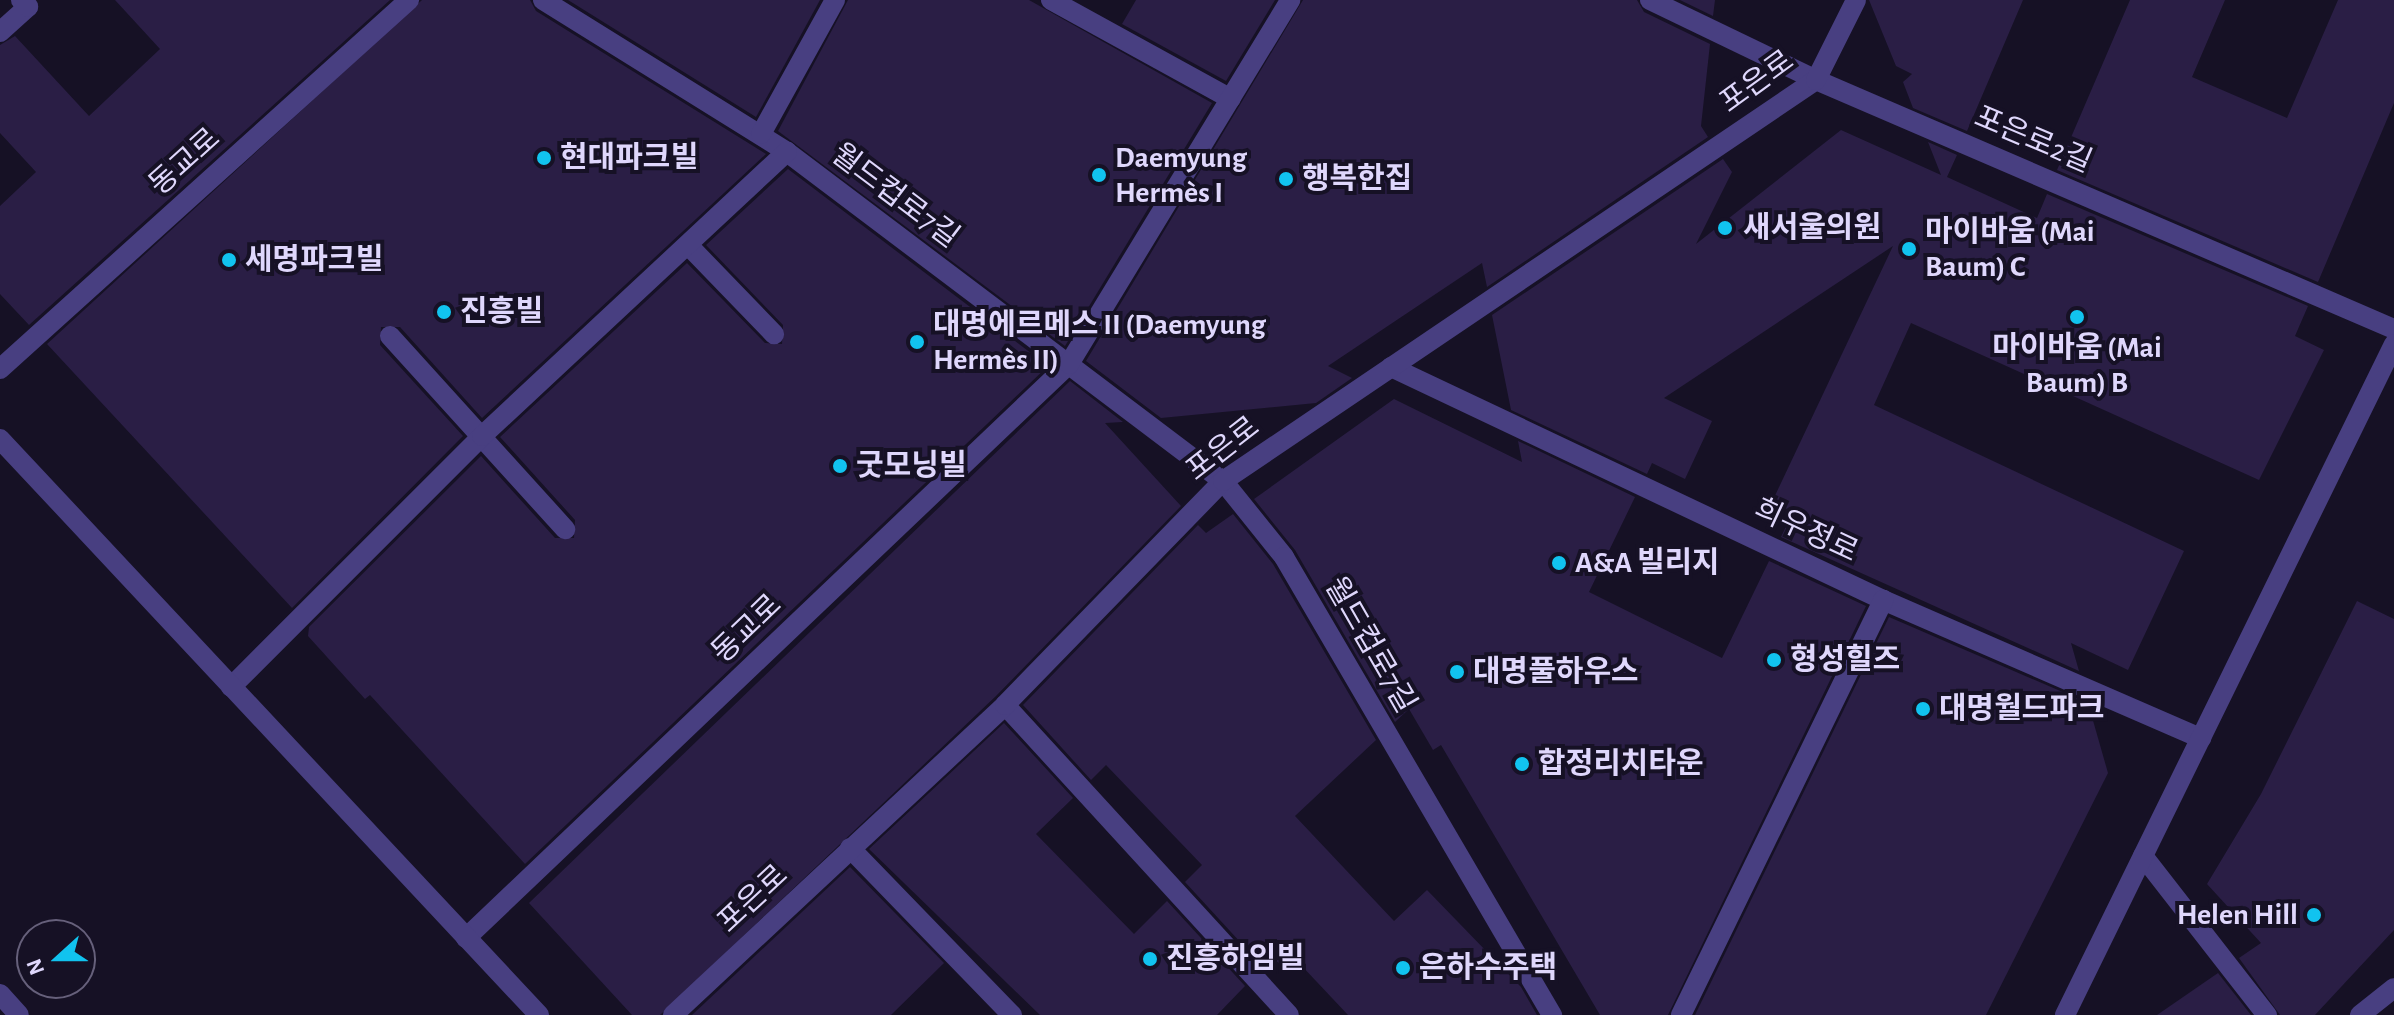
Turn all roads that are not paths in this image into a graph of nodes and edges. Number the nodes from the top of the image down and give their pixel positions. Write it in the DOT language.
graph roads {
  1 [pos="21,0"];
  2 [pos="409,0"];
  3 [pos="543,0"];
  4 [pos="835,0"];
  5 [pos="1051,0"];
  6 [pos="1290,0"];
  7 [pos="1650,0"];
  8 [pos="1856,0"];
  9 [pos="0,32"];
  10 [pos="1816,80"];
  11 [pos="1231,99"];
  12 [pos="761,134"];
  13 [pos="787,152"];
  14 [pos="688,245"];
  15 [pos="2394,329"];
  16 [pos="774,334"];
  17 [pos="390,336"];
  18 [pos="2394,344"];
  19 [pos="1069,364"];
  20 [pos="1391,367"];
  21 [pos="0,369"];
  22 [pos="482,436"];
  23 [pos="0,439"];
  24 [pos="1223,481"];
  25 [pos="565,529"];
  26 [pos="1883,600"];
  27 [pos="231,687"];
  28 [pos="1005,705"];
  29 [pos="2201,738"];
  30 [pos="850,848"];
  31 [pos="2143,856"];
  32 [pos="466,938"];
  33 [pos="2394,988"];
  34 [pos="0,994"];
  35 [pos="19,1015"];
  36 [pos="539,1015"];
  37 [pos="673,1015"];
  38 [pos="1012,1015"];
  39 [pos="1289,1015"];
  40 [pos="1552,1015"];
  41 [pos="1681,1015"];
  42 [pos="2065,1015"];
  43 [pos="2267,1015"];
  44 [pos="2360,1015"];
  1 -- 9 [label="street"];
  2 -- 21 [label="street, 동교로"];
  3 -- 12 [label="street, 월드컵로7길"];
  4 -- 12 [label="street"];
  5 -- 11 [label="street"];
  6 -- 11 [label="street"];
  7 -- 10 [label="street, 포은로2길"];
  8 -- 10 [label="street, 포은로"];
  10 -- 15 [label="street, 포은로2길"];
  10 -- 20 [label="street, 포은로"];
  11 -- 19 [label="street"];
  12 -- 13 [label="street, 월드컵로7길"];
  13 -- 14 [label="street"];
  13 -- 19 [label="street, 월드컵로7길"];
  14 -- 16 [label="street"];
  14 -- 22 [label="street"];
  17 -- 22 [label="street"];
  18 -- 29 [label="street"];
  19 -- 24 [label="street, 월드컵로7길"];
  19 -- 32 [label="street, 동교로"];
  20 -- 24 [label="street, 포은로"];
  20 -- 26 [label="street, 희우정로"];
  22 -- 25 [label="street"];
  22 -- 27 [label="street"];
  23 -- 27 [label="street"];
  24 -- 28 [label="street, 포은로"];
  24 -- 40 [label="street, 월드컵로7길"];
  26 -- 29 [label="street, 희우정로"];
  26 -- 41 [label="street"];
  27 -- 32 [label="street"];
  28 -- 30 [label="street, 포은로"];
  28 -- 39 [label="street"];
  29 -- 31 [label="street"];
  30 -- 37 [label="street, 포은로"];
  30 -- 38 [label="street"];
  31 -- 42 [label="street"];
  31 -- 43 [label="street"];
  32 -- 36 [label="street"];
  33 -- 44 [label="street"];
  34 -- 35 [label="street"];
}
